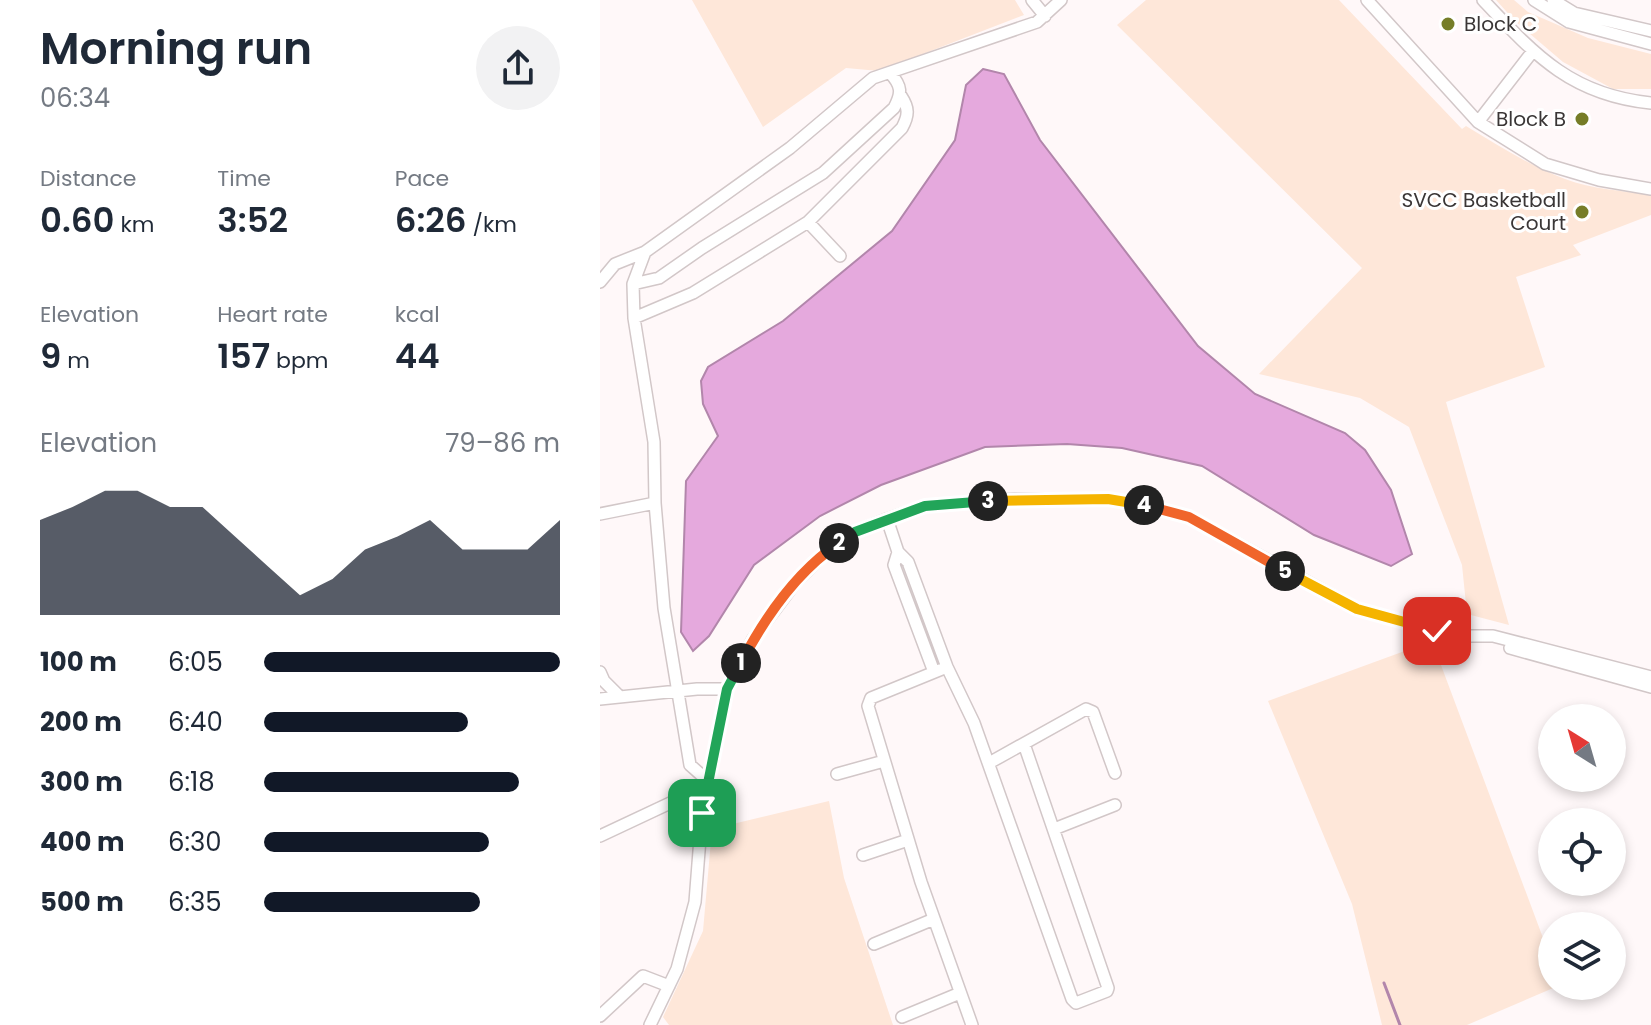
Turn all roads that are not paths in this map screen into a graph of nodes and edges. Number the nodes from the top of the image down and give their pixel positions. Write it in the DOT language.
graph roads {
  1 [pos="1032,0"];
  2 [pos="1367,0"];
  3 [pos="1483,0"];
  4 [pos="1534,0"];
  5 [pos="1553,0"];
  6 [pos="1055,2"];
  7 [pos="1045,16"];
  8 [pos="1651,31"];
  9 [pos="1651,44"];
  10 [pos="1533,51"];
  11 [pos="890,73"];
  12 [pos="901,96"];
  13 [pos="1651,103"];
  14 [pos="1478,122"];
  15 [pos="1651,189"];
  16 [pos="808,222"];
  17 [pos="645,252"];
  18 [pos="840,256"];
  19 [pos="600,282"];
  20 [pos="633,284"];
  21 [pos="634,318"];
  22 [pos="655,503"];
  23 [pos="600,514"];
  24 [pos="887,519"];
  25 [pos="898,552"];
  26 [pos="1483,637"];
  27 [pos="947,667"];
  28 [pos="600,672"];
  29 [pos="934,672"];
  30 [pos="1651,677"];
  31 [pos="1651,687"];
  32 [pos="727,689"];
  33 [pos="679,690"];
  34 [pos="618,695"];
  35 [pos="600,699"];
  36 [pos="1024,744"];
  37 [pos="884,761"];
  38 [pos="989,763"];
  39 [pos="1115,773"];
  40 [pos="837,774"];
  41 [pos="708,781"];
  42 [pos="705,798"];
  43 [pos="1115,805"];
  44 [pos="1054,829"];
  45 [pos="600,836"];
  46 [pos="908,840"];
  47 [pos="863,855"];
  48 [pos="934,919"];
  49 [pos="874,944"];
  50 [pos="669,986"];
  51 [pos="960,993"];
  52 [pos="600,1016"];
  53 [pos="902,1017"];
  54 [pos="650,1025"];
  55 [pos="972,1025"];
  1 -- 7 [label="street"];
  2 -- 14 [label="street"];
  3 -- 10 [label="street"];
  4 -- 9 [label="street"];
  5 -- 8 [label="street"];
  6 -- 7 [label="street"];
  7 -- 11 [label="street"];
  10 -- 13 [label="street"];
  10 -- 14 [label="street"];
  11 -- 12 [label="street"];
  11 -- 17 [label="street"];
  12 -- 16 [label="street"];
  12 -- 20 [label="street"];
  14 -- 15 [label="street"];
  16 -- 18 [label="street"];
  16 -- 21 [label="street"];
  17 -- 19 [label="street"];
  17 -- 20 [label="street"];
  20 -- 21 [label="street"];
  21 -- 22 [label="street"];
  22 -- 23 [label="street"];
  22 -- 33 [label="street"];
  24 -- 25 [label="street"];
  24 -- 26 [label="street"];
  24 -- 32 [label="street"];
  25 -- 27 [label="street"];
  25 -- 29 [label="street"];
  26 -- 30 [label="street"];
  26 -- 31 [label="street"];
  27 -- 29 [label="street"];
  27 -- 38 [label="street"];
  28 -- 34 [label="street"];
  29 -- 37 [label="street"];
  32 -- 33 [label="street"];
  32 -- 41 [label="street"];
  33 -- 34 [label="street"];
  33 -- 41 [label="street"];
  34 -- 35 [label="street"];
  36 -- 38 [label="street"];
  36 -- 39 [label="street"];
  36 -- 44 [label="street"];
  37 -- 40 [label="street"];
  37 -- 46 [label="street"];
  38 -- 44 [label="street"];
  41 -- 42 [label="street"];
  42 -- 45 [label="street"];
  42 -- 50 [label="street"];
  43 -- 44 [label="street"];
  46 -- 47 [label="street"];
  46 -- 48 [label="street"];
  48 -- 49 [label="street"];
  48 -- 51 [label="street"];
  50 -- 52 [label="street"];
  50 -- 54 [label="street"];
  51 -- 53 [label="street"];
  51 -- 55 [label="street"];
}
